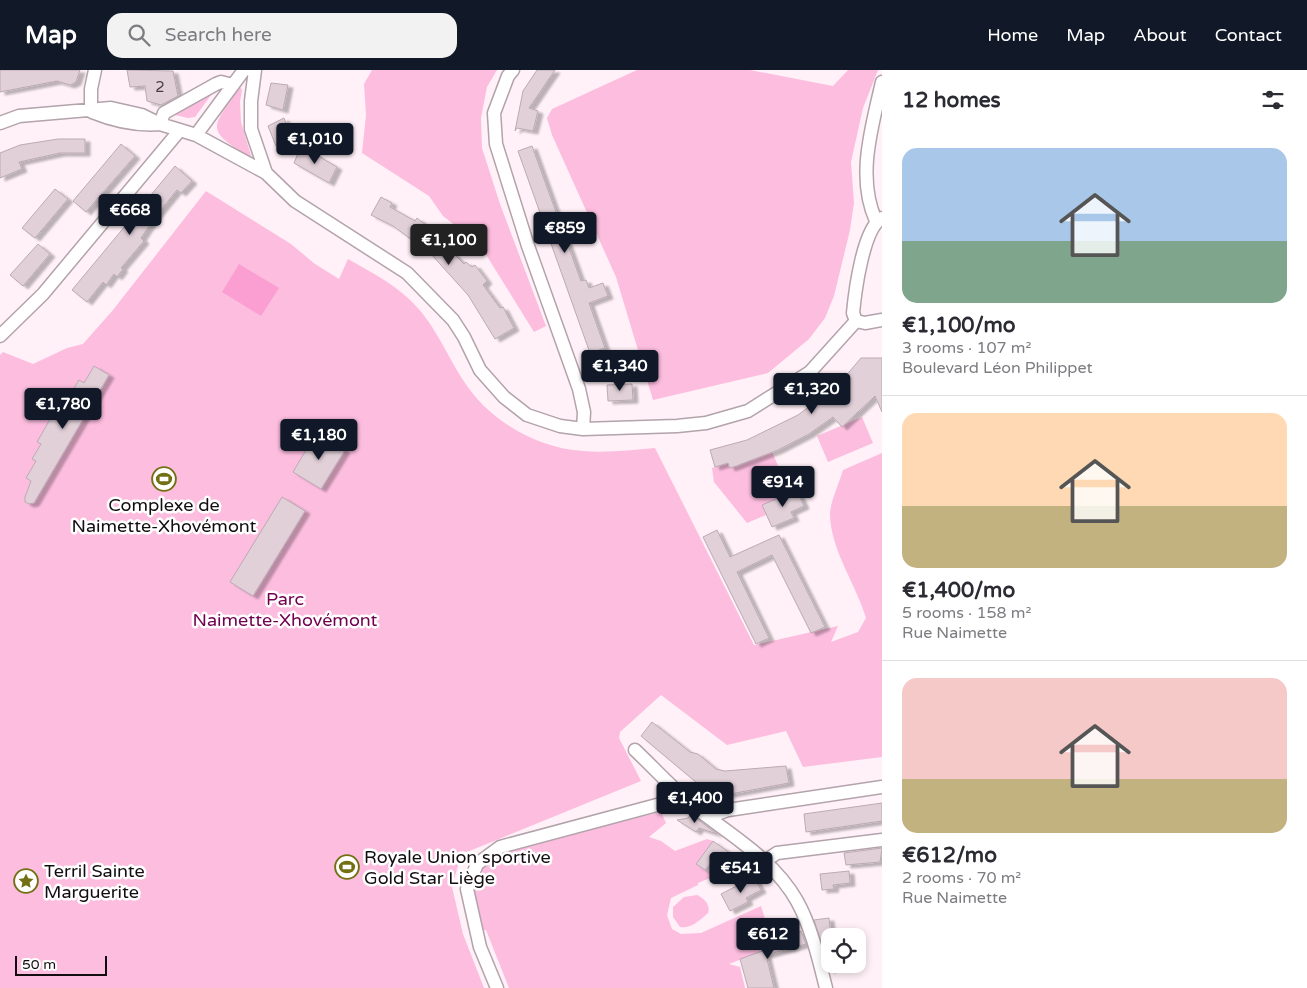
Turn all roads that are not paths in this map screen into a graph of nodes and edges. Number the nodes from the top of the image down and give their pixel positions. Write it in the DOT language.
graph roads {
  1 [pos="95,70"];
  2 [pos="244,70"];
  3 [pos="255,70"];
  4 [pos="513,70"];
  5 [pos="882,82"];
  6 [pos="233,85"];
  7 [pos="91,111"];
  8 [pos="0,123"];
  9 [pos="160,124"];
  10 [pos="180,130"];
  11 [pos="196,135"];
  12 [pos="266,173"];
  13 [pos="879,220"];
  14 [pos="882,320"];
  15 [pos="856,321"];
  16 [pos="0,336"];
  17 [pos="583,429"];
  18 [pos="635,750"];
  19 [pos="882,787"];
  20 [pos="684,798"];
  21 [pos="708,817"];
  22 [pos="882,840"];
  23 [pos="765,861"];
  24 [pos="497,988"];
  25 [pos="826,988"];
  1 -- 7 [label="street"];
  2 -- 6 [label="street"];
  3 -- 12 [label="street"];
  4 -- 17 [label="street"];
  5 -- 13 [label="street"];
  6 -- 9 [label="street"];
  6 -- 11 [label="street"];
  7 -- 8 [label="street"];
  7 -- 9 [label="street"];
  9 -- 10 [label="street"];
  10 -- 11 [label="street"];
  10 -- 16 [label="street"];
  11 -- 12 [label="street"];
  12 -- 17 [label="street"];
  13 -- 15 [label="street"];
  14 -- 15 [label="street"];
  15 -- 17 [label="street"];
  18 -- 20 [label="street"];
  19 -- 21 [label="street"];
  20 -- 21 [label="street"];
  20 -- 24 [label="street"];
  21 -- 23 [label="street"];
  22 -- 23 [label="street"];
  23 -- 25 [label="street"];
}
